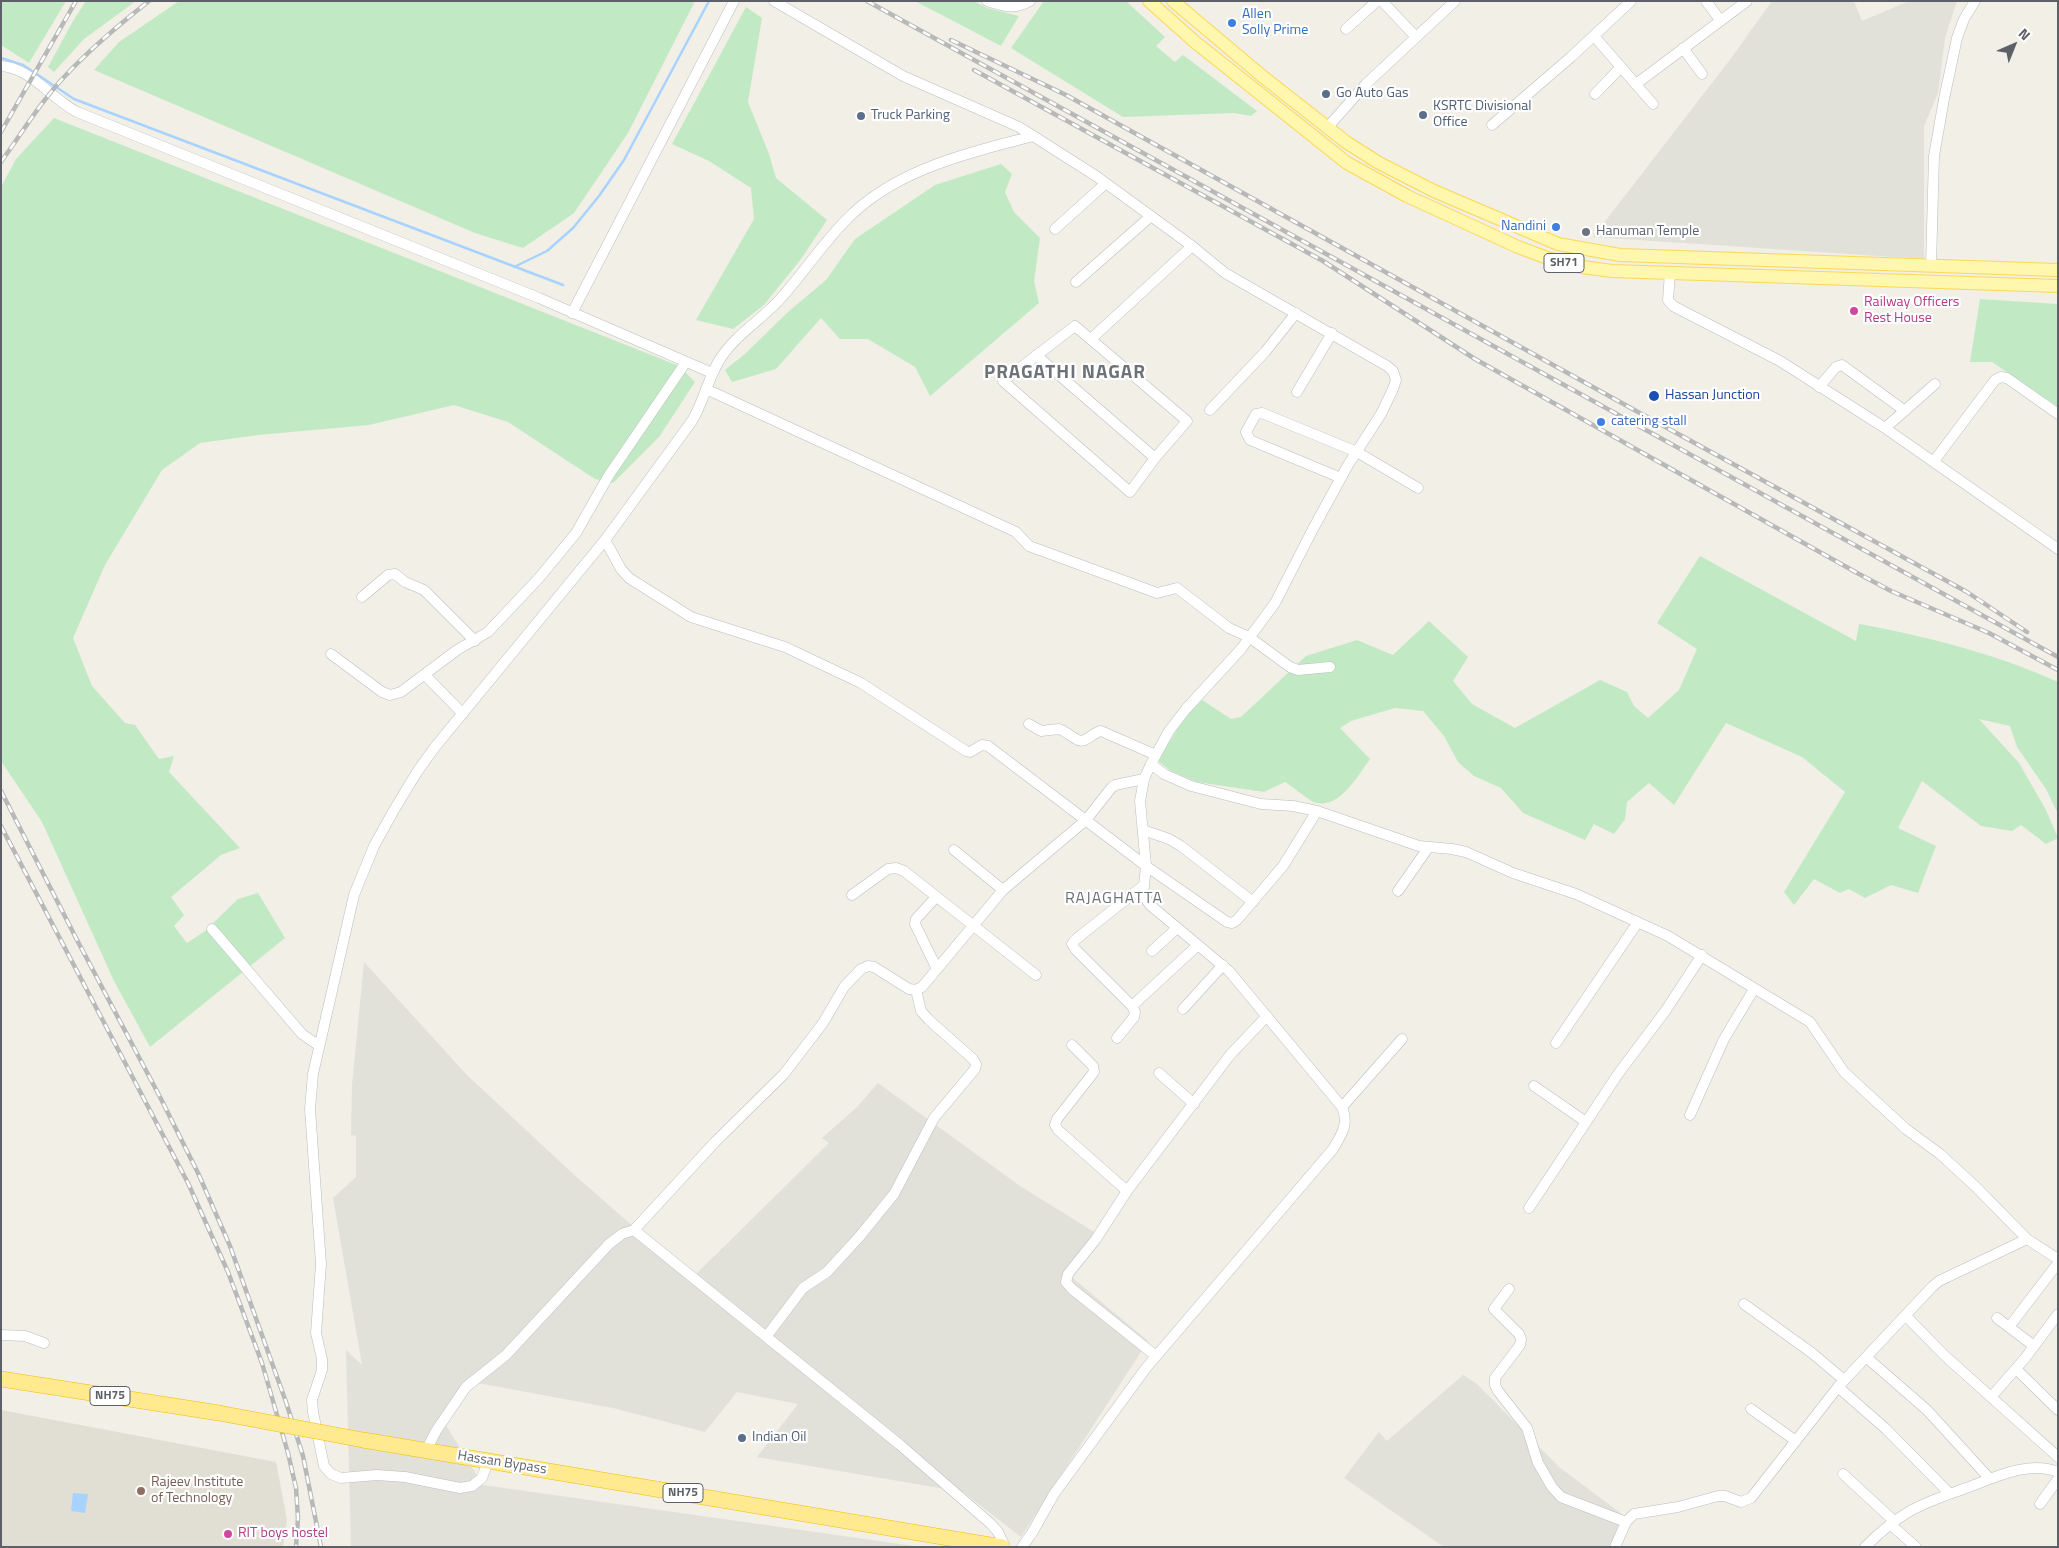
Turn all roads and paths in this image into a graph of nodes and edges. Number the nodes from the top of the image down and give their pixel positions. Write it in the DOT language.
graph roads {
  1 [pos="734,1"];
  2 [pos="774,1"];
  3 [pos="987,1"];
  4 [pos="1030,1"];
  5 [pos="1149,1"];
  6 [pos="1377,1"];
  7 [pos="1382,1"];
  8 [pos="1455,1"];
  9 [pos="1631,1"];
  10 [pos="1706,1"];
  11 [pos="1746,1"];
  12 [pos="1975,1"];
  13 [pos="1177,2"];
  14 [pos="1166,16"];
  15 [pos="1720,20"];
  16 [pos="1346,29"];
  17 [pos="1594,36"];
  18 [pos="1416,37"];
  19 [pos="1682,48"];
  20 [pos="1,66"];
  21 [pos="1621,67"];
  22 [pos="1702,74"];
  23 [pos="1636,84"];
  24 [pos="1595,94"];
  25 [pos="1653,104"];
  26 [pos="1492,125"];
  27 [pos="1327,128"];
  28 [pos="1033,136"];
  29 [pos="1106,183"];
  30 [pos="1434,191"];
  31 [pos="1426,205"];
  32 [pos="1151,216"];
  33 [pos="1055,230"];
  34 [pos="1192,246"];
  35 [pos="1614,254"];
  36 [pos="1913,265"];
  37 [pos="1931,265"];
  38 [pos="2058,270"];
  39 [pos="1612,271"];
  40 [pos="1670,272"];
  41 [pos="1076,282"];
  42 [pos="1912,282"];
  43 [pos="2058,286"];
  44 [pos="572,313"];
  45 [pos="1296,313"];
  46 [pos="1332,333"];
  47 [pos="1091,339"];
  48 [pos="1036,354"];
  49 [pos="686,362"];
  50 [pos="712,373"];
  51 [pos="1935,384"];
  52 [pos="1819,387"];
  53 [pos="706,389"];
  54 [pos="1297,392"];
  55 [pos="1210,410"];
  56 [pos="1905,411"];
  57 [pos="2058,414"];
  58 [pos="1885,428"];
  59 [pos="1357,452"];
  60 [pos="1155,458"];
  61 [pos="1934,461"];
  62 [pos="1341,478"];
  63 [pos="1418,488"];
  64 [pos="605,540"];
  65 [pos="2058,549"];
  66 [pos="362,597"];
  67 [pos="1249,637"];
  68 [pos="474,641"];
  69 [pos="331,654"];
  70 [pos="1330,667"];
  71 [pos="425,675"];
  72 [pos="463,714"];
  73 [pos="1029,724"];
  74 [pos="1154,759"];
  75 [pos="1144,779"];
  76 [pos="1317,811"];
  77 [pos="1086,820"];
  78 [pos="1143,830"];
  79 [pos="1428,848"];
  80 [pos="954,850"];
  81 [pos="1146,866"];
  82 [pos="1144,885"];
  83 [pos="1003,890"];
  84 [pos="1398,891"];
  85 [pos="852,895"];
  86 [pos="936,897"];
  87 [pos="1253,902"];
  88 [pos="1638,922"];
  89 [pos="973,924"];
  90 [pos="1177,928"];
  91 [pos="212,929"];
  92 [pos="1198,944"];
  93 [pos="1152,951"];
  94 [pos="1702,955"];
  95 [pos="1223,965"];
  96 [pos="937,969"];
  97 [pos="1036,975"];
  98 [pos="1754,989"];
  99 [pos="916,990"];
  100 [pos="1132,1006"];
  101 [pos="1183,1009"];
  102 [pos="1267,1016"];
  103 [pos="1117,1038"];
  104 [pos="1402,1039"];
  105 [pos="1556,1043"];
  106 [pos="318,1045"];
  107 [pos="1072,1046"];
  108 [pos="1159,1073"];
  109 [pos="1534,1086"];
  110 [pos="1194,1104"];
  111 [pos="1342,1107"];
  112 [pos="1690,1115"];
  113 [pos="1586,1122"];
  114 [pos="1127,1191"];
  115 [pos="1529,1208"];
  116 [pos="634,1230"];
  117 [pos="2027,1239"];
  118 [pos="2058,1259"];
  119 [pos="2058,1263"];
  120 [pos="1509,1288"];
  121 [pos="1744,1304"];
  122 [pos="2058,1314"];
  123 [pos="1906,1316"];
  124 [pos="1997,1318"];
  125 [pos="2009,1328"];
  126 [pos="1,1334"];
  127 [pos="766,1337"];
  128 [pos="44,1343"];
  129 [pos="2034,1346"];
  130 [pos="1156,1356"];
  131 [pos="1866,1357"];
  132 [pos="2016,1369"];
  133 [pos="1,1378"];
  134 [pos="1841,1384"];
  135 [pos="1992,1396"];
  136 [pos="1751,1409"];
  137 [pos="2058,1410"];
  138 [pos="1796,1441"];
  139 [pos="426,1451"];
  140 [pos="2058,1457"];
  141 [pos="488,1461"];
  142 [pos="2058,1472"];
  143 [pos="1844,1474"];
  144 [pos="1989,1478"];
  145 [pos="2058,1479"];
  146 [pos="1949,1493"];
  147 [pos="2040,1504"];
  148 [pos="1626,1522"];
  149 [pos="1892,1523"];
  150 [pos="1004,1547"];
  151 [pos="1022,1547"];
  152 [pos="1615,1547"];
  153 [pos="1865,1547"];
  154 [pos="1916,1547"];
  1 -- 44 [label="street"];
  2 -- 28 [label="street"];
  3 -- 4 [label="street"];
  5 -- 14 [label="main road, SH71"];
  6 -- 16 [label="street"];
  7 -- 18 [label="street"];
  8 -- 18 [label="street"];
  9 -- 17 [label="street"];
  10 -- 15 [label="street"];
  11 -- 15 [label="street"];
  12 -- 37 [label="street"];
  13 -- 14 [label="main road"];
  13 -- 27 [label="main road, SH71"];
  14 -- 31 [label="main road, SH71"];
  15 -- 19 [label="street"];
  17 -- 21 [label="street"];
  17 -- 26 [label="street"];
  18 -- 27 [label="street"];
  19 -- 22 [label="street"];
  19 -- 23 [label="street"];
  20 -- 44 [label="street"];
  21 -- 23 [label="street"];
  21 -- 24 [label="street"];
  23 -- 25 [label="street"];
  27 -- 30 [label="main road, SH71"];
  28 -- 29 [label="street"];
  28 -- 50 [label="street"];
  29 -- 32 [label="street"];
  29 -- 33 [label="street"];
  30 -- 31 [label="main road"];
  30 -- 35 [label="main road, SH71"];
  31 -- 39 [label="main road, SH71"];
  32 -- 34 [label="street"];
  32 -- 41 [label="street"];
  34 -- 45 [label="street"];
  34 -- 47 [label="street"];
  35 -- 36 [label="main road, SH71"];
  35 -- 39 [label="main road"];
  36 -- 37 [label="main road, SH71"];
  36 -- 42 [label="main road"];
  37 -- 38 [label="main road, SH71"];
  39 -- 40 [label="main road, SH71"];
  40 -- 42 [label="main road, SH71"];
  40 -- 52 [label="street"];
  42 -- 43 [label="main road, SH71"];
  44 -- 49 [label="street"];
  45 -- 46 [label="street"];
  45 -- 55 [label="street"];
  46 -- 54 [label="street"];
  46 -- 59 [label="street"];
  47 -- 48 [label="street"];
  47 -- 60 [label="street"];
  48 -- 60 [label="street"];
  48 -- 60 [label="street"];
  49 -- 50 [label="street"];
  49 -- 68 [label="street"];
  50 -- 53 [label="street"];
  51 -- 56 [label="street"];
  52 -- 56 [label="street"];
  52 -- 58 [label="street"];
  53 -- 64 [label="street"];
  53 -- 67 [label="street"];
  56 -- 58 [label="street"];
  57 -- 61 [label="street"];
  58 -- 61 [label="street"];
  59 -- 62 [label="street"];
  59 -- 62 [label="street"];
  59 -- 63 [label="street"];
  61 -- 65 [label="street"];
  62 -- 67 [label="street"];
  64 -- 72 [label="street"];
  64 -- 77 [label="street"];
  66 -- 68 [label="street"];
  67 -- 70 [label="street"];
  67 -- 74 [label="street"];
  68 -- 71 [label="street"];
  69 -- 71 [label="street"];
  71 -- 72 [label="street"];
  72 -- 106 [label="street"];
  73 -- 74 [label="street"];
  74 -- 75 [label="street"];
  74 -- 76 [label="street"];
  75 -- 77 [label="street"];
  75 -- 78 [label="street"];
  76 -- 79 [label="street"];
  76 -- 87 [label="street"];
  77 -- 81 [label="street"];
  77 -- 83 [label="street"];
  78 -- 81 [label="street"];
  78 -- 87 [label="street"];
  79 -- 84 [label="street"];
  79 -- 88 [label="street"];
  80 -- 83 [label="street"];
  81 -- 82 [label="street"];
  81 -- 87 [label="street"];
  82 -- 90 [label="street"];
  82 -- 100 [label="street"];
  83 -- 89 [label="street"];
  85 -- 86 [label="street"];
  86 -- 89 [label="street"];
  86 -- 96 [label="street"];
  88 -- 94 [label="street"];
  88 -- 105 [label="street"];
  89 -- 96 [label="street"];
  89 -- 97 [label="street"];
  90 -- 92 [label="street"];
  90 -- 93 [label="street"];
  91 -- 106 [label="street"];
  92 -- 95 [label="street"];
  92 -- 100 [label="street"];
  94 -- 98 [label="street"];
  94 -- 113 [label="street"];
  95 -- 101 [label="street"];
  95 -- 102 [label="street"];
  96 -- 99 [label="street"];
  98 -- 112 [label="street"];
  98 -- 117 [label="street"];
  99 -- 116 [label="street"];
  99 -- 127 [label="street"];
  100 -- 103 [label="street"];
  102 -- 110 [label="street"];
  102 -- 111 [label="street"];
  104 -- 111 [label="street"];
  106 -- 141 [label="street"];
  107 -- 114 [label="street"];
  108 -- 110 [label="street"];
  109 -- 113 [label="street"];
  110 -- 114 [label="street"];
  111 -- 130 [label="street"];
  113 -- 115 [label="street"];
  114 -- 130 [label="street"];
  116 -- 127 [label="street"];
  116 -- 139 [label="street"];
  117 -- 118 [label="street"];
  117 -- 123 [label="street"];
  119 -- 125 [label="street"];
  120 -- 148 [label="street"];
  121 -- 134 [label="street"];
  122 -- 129 [label="street"];
  123 -- 131 [label="street"];
  123 -- 135 [label="street"];
  124 -- 125 [label="street"];
  125 -- 129 [label="street"];
  126 -- 128 [label="street"];
  127 -- 150 [label="street"];
  129 -- 132 [label="street"];
  130 -- 151 [label="street"];
  131 -- 134 [label="street"];
  131 -- 144 [label="street"];
  132 -- 135 [label="street"];
  132 -- 137 [label="street"];
  133 -- 139 [label="highway, Hassan Bypass / NH75, bridge"];
  134 -- 138 [label="street"];
  134 -- 146 [label="street"];
  135 -- 140 [label="street"];
  136 -- 138 [label="street"];
  138 -- 148 [label="street"];
  139 -- 141 [label="highway, Hassan Bypass / NH75"];
  141 -- 150 [label="highway, Hassan Bypass / NH75"];
  142 -- 144 [label="street"];
  143 -- 149 [label="street"];
  144 -- 146 [label="street"];
  145 -- 147 [label="street"];
  146 -- 149 [label="street"];
  148 -- 152 [label="street"];
  149 -- 153 [label="street"];
  149 -- 154 [label="street"];
}
